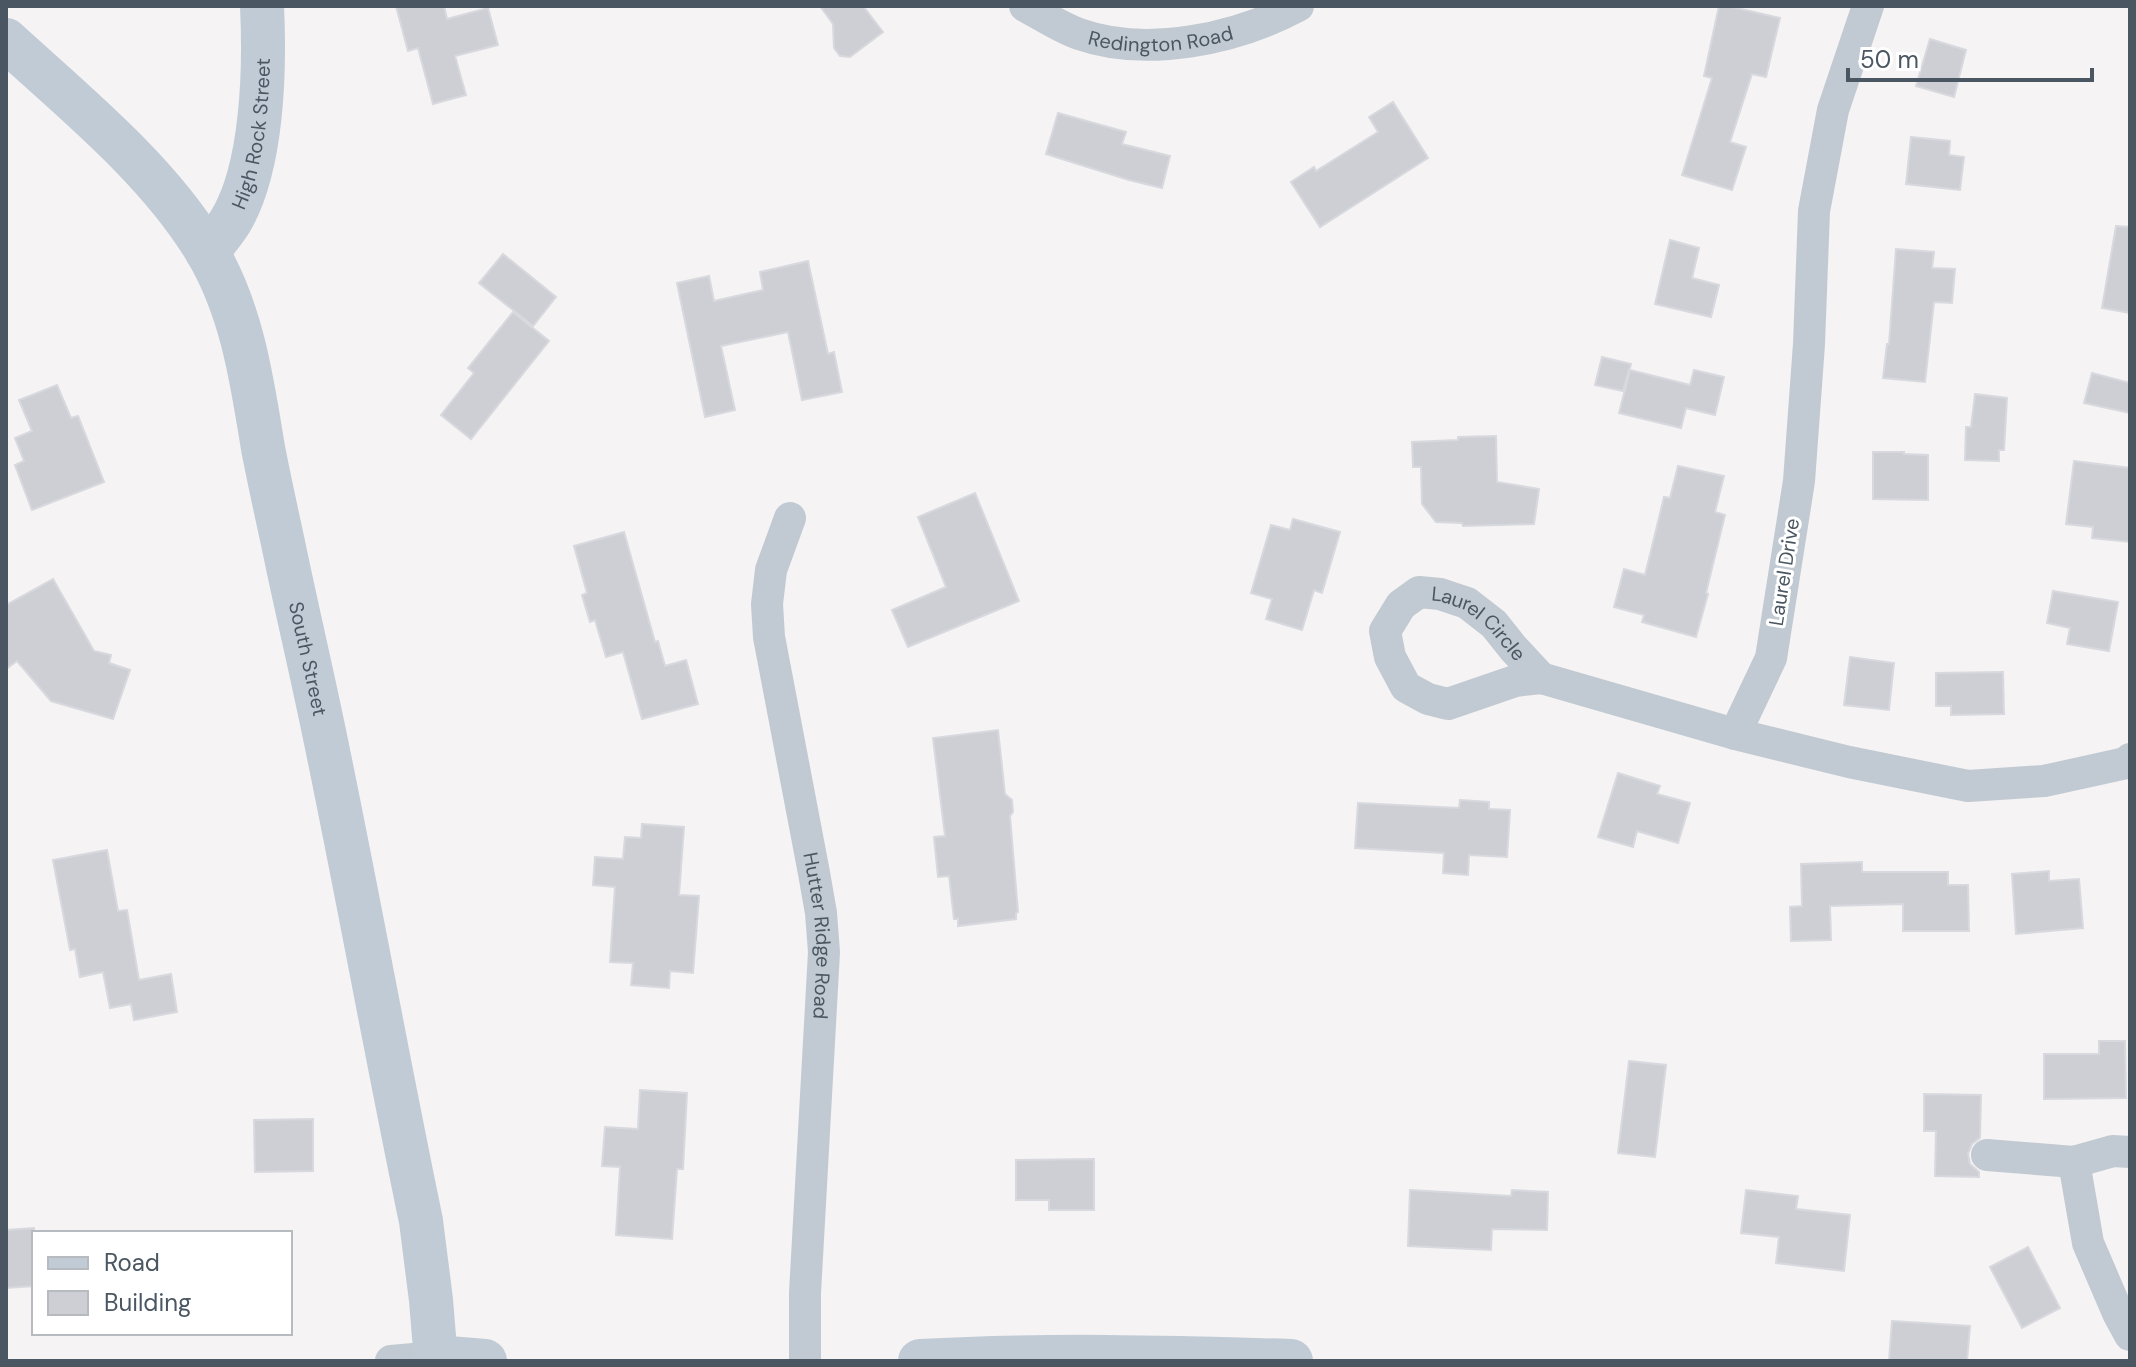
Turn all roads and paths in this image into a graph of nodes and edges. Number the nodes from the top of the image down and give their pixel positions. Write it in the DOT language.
graph roads {
  1 [pos="262,6"];
  2 [pos="1025,6"];
  3 [pos="1298,6"];
  4 [pos="1868,6"];
  5 [pos="6,40"];
  6 [pos="207,252"];
  7 [pos="790,518"];
  8 [pos="1541,678"];
  9 [pos="1735,734"];
  10 [pos="2130,759"];
  11 [pos="2130,1152"];
  12 [pos="1987,1155"];
  13 [pos="2074,1162"];
  14 [pos="2130,1335"];
  15 [pos="436,1359"];
  16 [pos="391,1361"];
  17 [pos="485,1361"];
  18 [pos="805,1361"];
  19 [pos="920,1361"];
  20 [pos="1291,1361"];
  1 -- 6 [label="street, High Rock Street"];
  2 -- 3 [label="street, Redington Road"];
  4 -- 9 [label="street, Laurel Drive"];
  5 -- 6 [label="street, South Street"];
  6 -- 15 [label="street, South Street"];
  7 -- 18 [label="street, Hutter Ridge Road"];
  8 -- 8 [label="street, Laurel Circle"];
  8 -- 9 [label="street, Laurel Circle"];
  9 -- 10 [label="street"];
  11 -- 13 [label="street"];
  12 -- 13 [label="street"];
  13 -- 14 [label="street"];
  15 -- 16 [label="street"];
  15 -- 17 [label="street"];
  19 -- 20 [label="street"];
}
